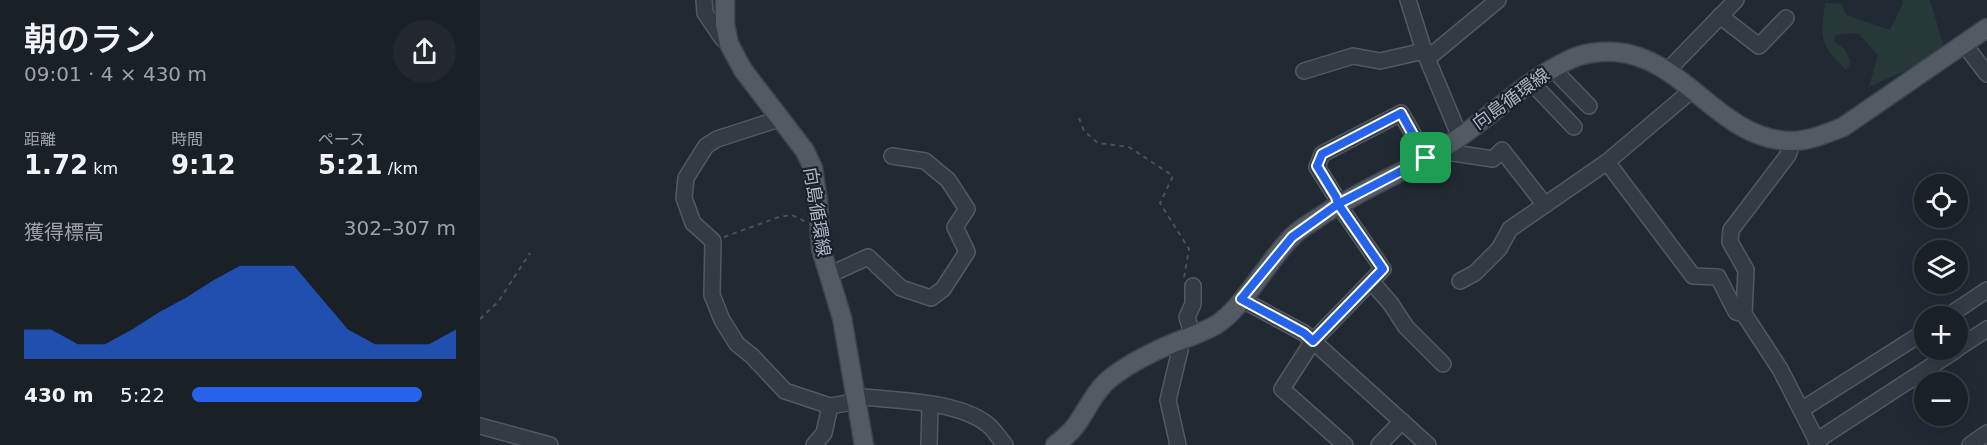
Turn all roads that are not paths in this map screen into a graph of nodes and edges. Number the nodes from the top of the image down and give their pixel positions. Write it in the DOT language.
graph roads {
  1 [pos="704,0"];
  2 [pos="725,0"];
  3 [pos="1408,0"];
  4 [pos="1498,0"];
  5 [pos="1736,0"];
  6 [pos="1720,16"];
  7 [pos="1786,18"];
  8 [pos="1987,28"];
  9 [pos="728,37"];
  10 [pos="1964,44"];
  11 [pos="1424,51"];
  12 [pos="1552,68"];
  13 [pos="1668,70"];
  14 [pos="1304,71"];
  15 [pos="1987,74"];
  16 [pos="1531,82"];
  17 [pos="1692,90"];
  18 [pos="1590,106"];
  19 [pos="777,117"];
  20 [pos="1574,127"];
  21 [pos="1453,141"];
  22 [pos="1792,141"];
  23 [pos="892,156"];
  24 [pos="1426,158"];
  25 [pos="1607,162"];
  26 [pos="1338,204"];
  27 [pos="1545,205"];
  28 [pos="829,275"];
  29 [pos="1371,281"];
  30 [pos="1460,281"];
  31 [pos="1188,285"];
  32 [pos="1987,290"];
  33 [pos="1241,299"];
  34 [pos="1963,306"];
  35 [pos="1744,314"];
  36 [pos="1984,336"];
  37 [pos="1914,338"];
  38 [pos="1186,339"];
  39 [pos="1313,341"];
  40 [pos="1968,344"];
  41 [pos="1941,360"];
  42 [pos="1443,364"];
  43 [pos="857,400"];
  44 [pos="930,405"];
  45 [pos="830,406"];
  46 [pos="1801,410"];
  47 [pos="1402,421"];
  48 [pos="480,426"];
  49 [pos="1987,433"];
  50 [pos="1818,443"];
  51 [pos="550,445"];
  52 [pos="814,445"];
  53 [pos="864,445"];
  54 [pos="929,445"];
  55 [pos="1005,445"];
  56 [pos="1055,445"];
  57 [pos="1178,445"];
  58 [pos="1344,445"];
  59 [pos="1379,445"];
  60 [pos="1428,445"];
  61 [pos="1970,445"];
  1 -- 9 [label="street"];
  2 -- 9 [label="main road, 向島循環線"];
  3 -- 11 [label="street"];
  4 -- 11 [label="street"];
  5 -- 6 [label="street"];
  6 -- 7 [label="street"];
  6 -- 13 [label="street"];
  8 -- 10 [label="main road, 向島循環線"];
  9 -- 19 [label="main road, 向島循環線"];
  10 -- 15 [label="street"];
  10 -- 22 [label="main road, 向島循環線"];
  11 -- 14 [label="street"];
  11 -- 21 [label="street"];
  12 -- 13 [label="main road, 向島循環線"];
  12 -- 16 [label="main road, 向島循環線"];
  12 -- 18 [label="street"];
  13 -- 17 [label="main road, 向島循環線"];
  16 -- 20 [label="street"];
  16 -- 21 [label="main road, 向島循環線"];
  17 -- 22 [label="main road, 向島循環線"];
  17 -- 25 [label="street"];
  19 -- 28 [label="main road, 向島循環線"];
  19 -- 45 [label="street"];
  21 -- 24 [label="main road, 向島循環線"];
  21 -- 27 [label="street"];
  22 -- 35 [label="street"];
  23 -- 28 [label="street"];
  24 -- 26 [label="main road, 向島循環線"];
  24 -- 26 [label="street"];
  25 -- 27 [label="street"];
  25 -- 35 [label="street"];
  26 -- 29 [label="street"];
  26 -- 33 [label="main road, 向島循環線"];
  27 -- 30 [label="street"];
  28 -- 43 [label="main road, 向島循環線"];
  29 -- 39 [label="street"];
  29 -- 42 [label="street"];
  31 -- 38 [label="street"];
  32 -- 34 [label="street"];
  33 -- 38 [label="main road, 向島循環線"];
  33 -- 39 [label="street"];
  35 -- 46 [label="street"];
  36 -- 40 [label="street"];
  37 -- 46 [label="street"];
  38 -- 56 [label="main road, 向島循環線"];
  38 -- 57 [label="street"];
  39 -- 47 [label="street"];
  39 -- 58 [label="street"];
  41 -- 50 [label="street"];
  43 -- 44 [label="street"];
  43 -- 45 [label="street"];
  43 -- 53 [label="main road, 向島循環線"];
  44 -- 54 [label="street"];
  44 -- 55 [label="street"];
  45 -- 52 [label="street"];
  46 -- 50 [label="street"];
  47 -- 59 [label="street"];
  47 -- 60 [label="street"];
  48 -- 51 [label="street"];
  49 -- 61 [label="street"];
}
